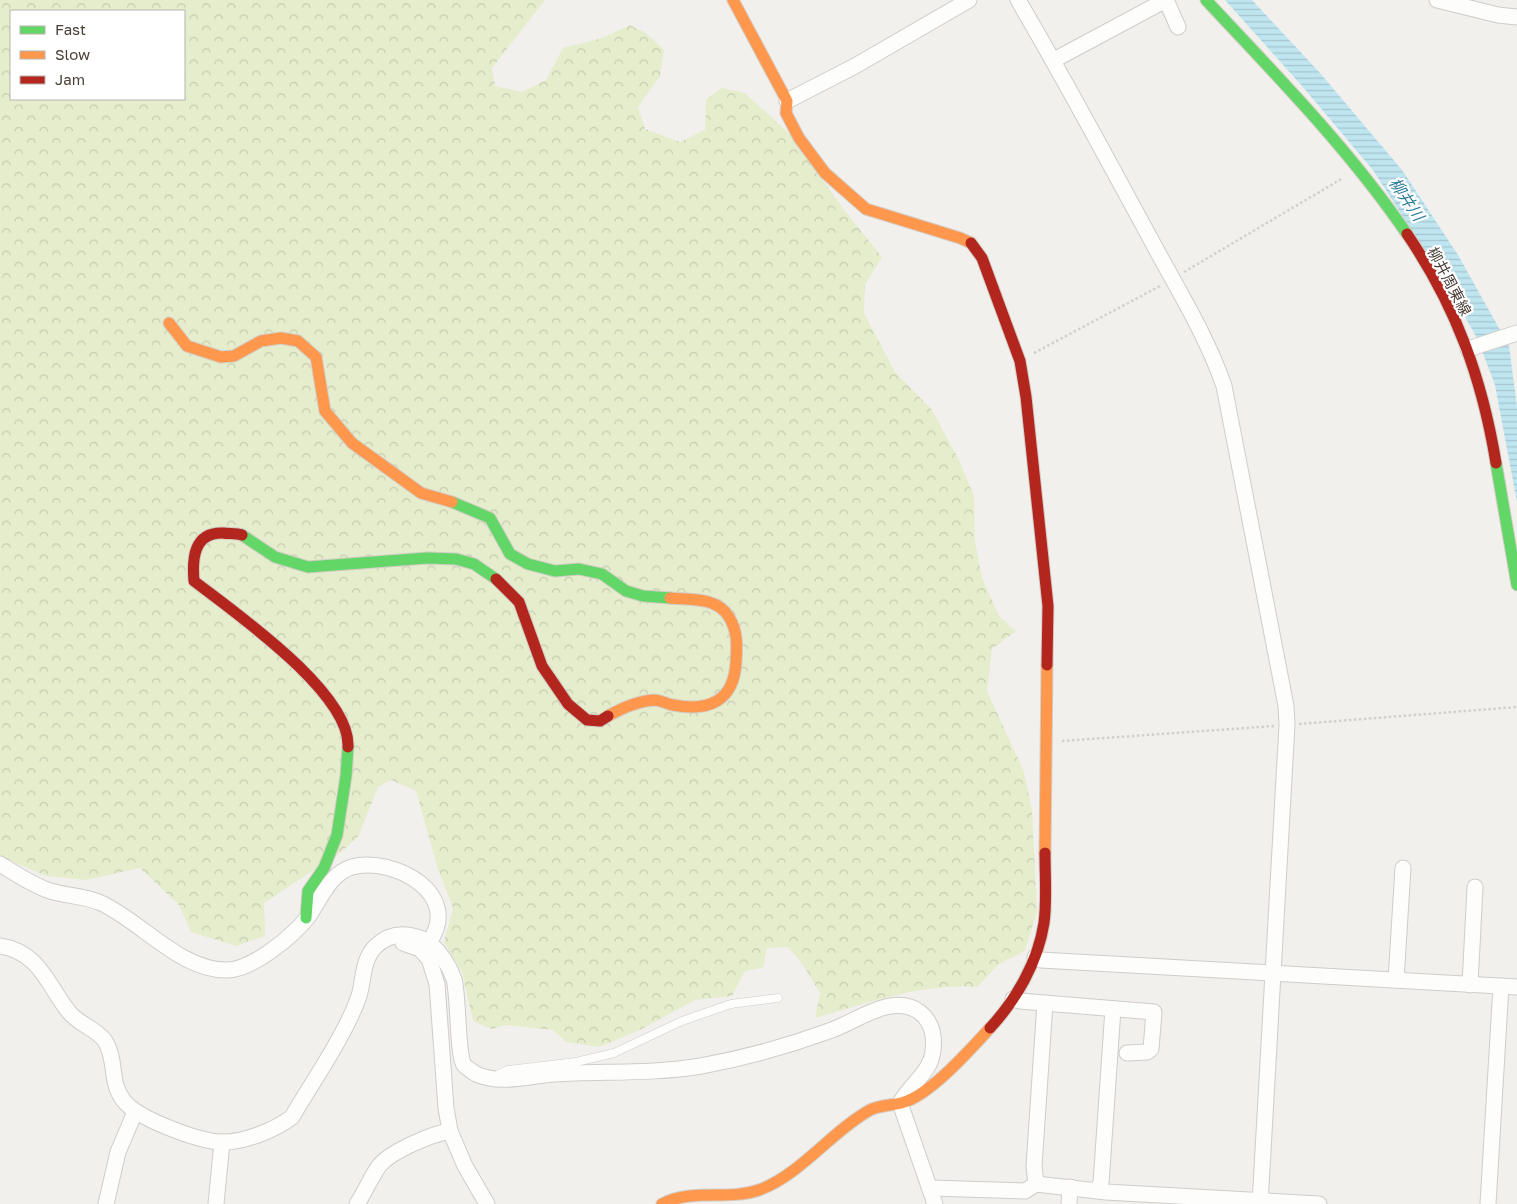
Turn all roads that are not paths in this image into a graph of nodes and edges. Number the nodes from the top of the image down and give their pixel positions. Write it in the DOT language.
graph roads {
  1 [pos="733,0"];
  2 [pos="969,0"];
  3 [pos="1018,0"];
  4 [pos="1206,0"];
  5 [pos="1436,0"];
  6 [pos="1517,17"];
  7 [pos="1178,27"];
  8 [pos="1054,60"];
  9 [pos="787,101"];
  10 [pos="169,323"];
  11 [pos="1512,335"];
  12 [pos="1472,347"];
  13 [pos="1517,585"];
  14 [pos="0,864"];
  15 [pos="1403,868"];
  16 [pos="1475,887"];
  17 [pos="306,918"];
  18 [pos="386,940"];
  19 [pos="429,942"];
  20 [pos="0,946"];
  21 [pos="1035,957"];
  22 [pos="1273,973"];
  23 [pos="1396,980"];
  24 [pos="1470,985"];
  25 [pos="1501,986"];
  26 [pos="1517,987"];
  27 [pos="778,998"];
  28 [pos="1012,999"];
  29 [pos="1045,1003"];
  30 [pos="1113,1009"];
  31 [pos="1127,1053"];
  32 [pos="496,1080"];
  33 [pos="900,1103"];
  34 [pos="134,1112"];
  35 [pos="450,1131"];
  36 [pos="222,1142"];
  37 [pos="1036,1184"];
  38 [pos="1070,1187"];
  39 [pos="931,1188"];
  40 [pos="1097,1189"];
  41 [pos="995,1197"];
  42 [pos="1260,1203"];
  43 [pos="106,1204"];
  44 [pos="216,1204"];
  45 [pos="358,1204"];
  46 [pos="487,1204"];
  47 [pos="662,1204"];
  48 [pos="935,1204"];
  49 [pos="1068,1204"];
  50 [pos="1319,1204"];
  51 [pos="1488,1204"];
  1 -- 9 [label="street"];
  2 -- 9 [label="street"];
  3 -- 8 [label="street"];
  4 -- 12 [label="street, 柳井周東線"];
  5 -- 6 [label="street"];
  7 -- 8 [label="street"];
  8 -- 22 [label="street"];
  9 -- 21 [label="street"];
  10 -- 17 [label="street"];
  11 -- 12 [label="street"];
  12 -- 13 [label="street, 柳井周東線"];
  14 -- 17 [label="street"];
  15 -- 23 [label="street"];
  16 -- 24 [label="street"];
  17 -- 19 [label="street"];
  18 -- 19 [label="street"];
  18 -- 35 [label="street"];
  18 -- 36 [label="street"];
  19 -- 32 [label="street"];
  20 -- 34 [label="street"];
  21 -- 22 [label="street"];
  21 -- 28 [label="street"];
  22 -- 23 [label="street"];
  22 -- 42 [label="street"];
  23 -- 24 [label="street"];
  24 -- 25 [label="street"];
  25 -- 26 [label="street"];
  25 -- 51 [label="street"];
  27 -- 32 [label="lane"];
  28 -- 29 [label="street"];
  28 -- 33 [label="street"];
  29 -- 30 [label="street"];
  29 -- 37 [label="street"];
  30 -- 31 [label="street"];
  30 -- 40 [label="street"];
  32 -- 33 [label="street"];
  33 -- 39 [label="street"];
  33 -- 47 [label="street"];
  34 -- 36 [label="street"];
  34 -- 43 [label="street"];
  35 -- 45 [label="street"];
  35 -- 46 [label="street"];
  36 -- 44 [label="street"];
  37 -- 38 [label="street"];
  37 -- 41 [label="street"];
  38 -- 40 [label="street"];
  38 -- 49 [label="street"];
  39 -- 41 [label="street"];
  39 -- 48 [label="street"];
  40 -- 42 [label="street"];
  42 -- 50 [label="street"];
}
